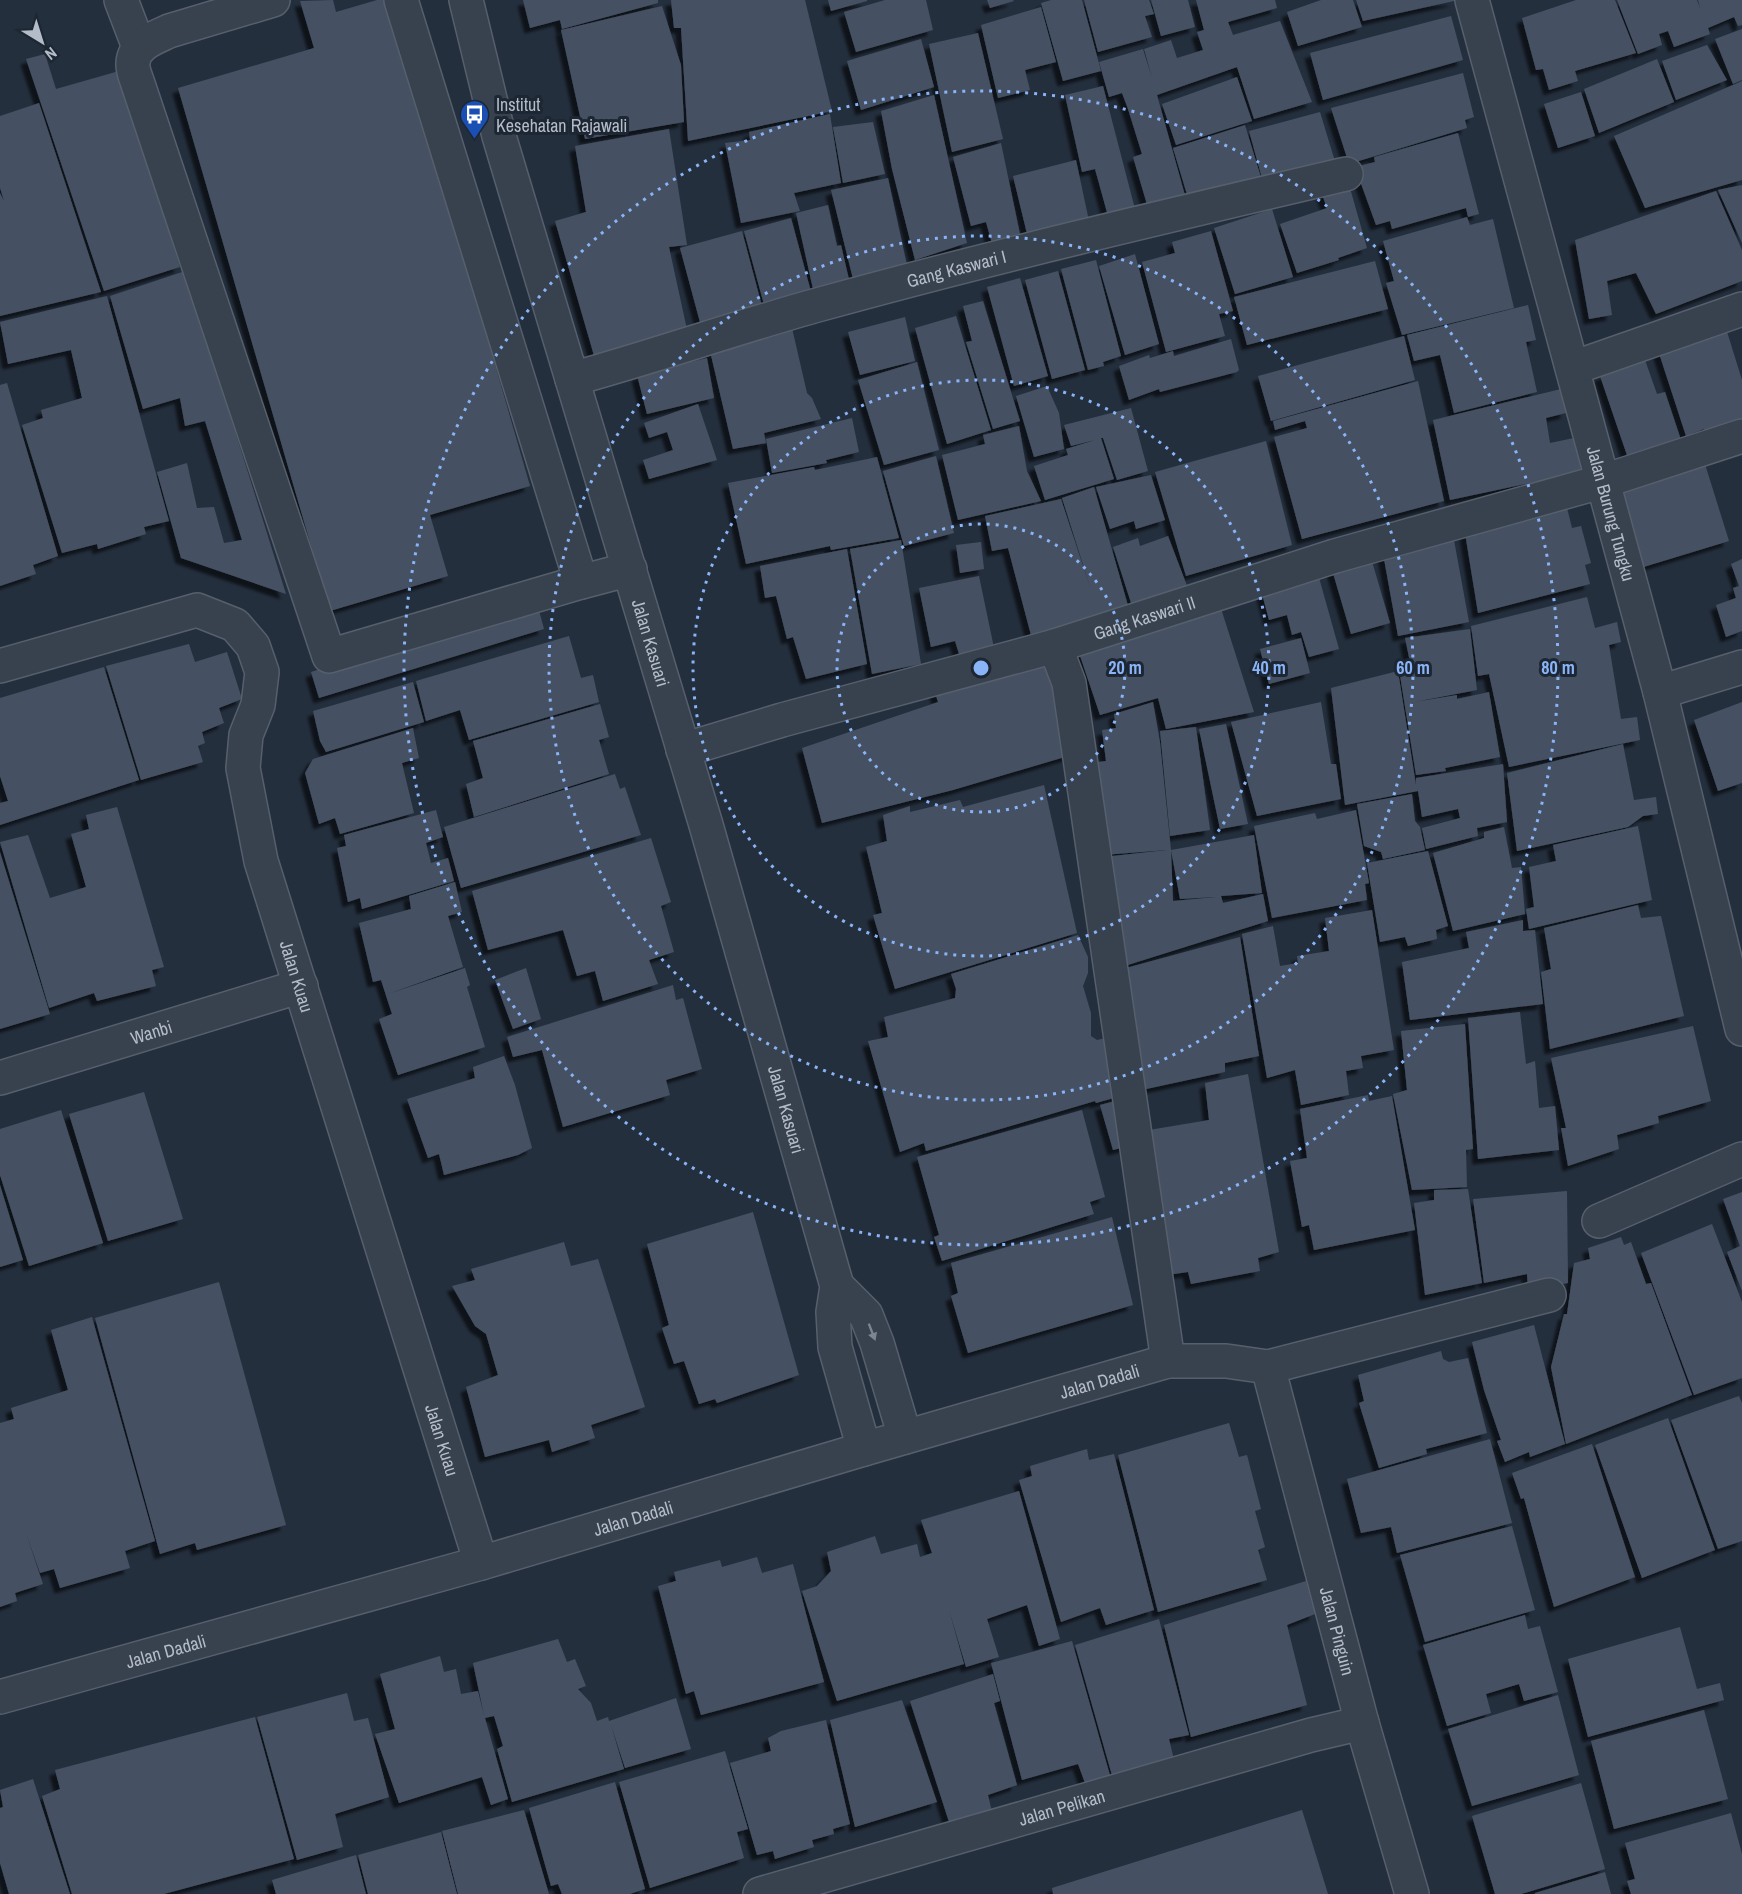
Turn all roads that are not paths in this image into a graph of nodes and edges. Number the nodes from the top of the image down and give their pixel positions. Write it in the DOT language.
graph roads {
  1 [pos="121,0"];
  2 [pos="273,0"];
  3 [pos="401,0"];
  4 [pos="466,0"];
  5 [pos="1472,0"];
  6 [pos="139,47"];
  7 [pos="1346,174"];
  8 [pos="1742,309"];
  9 [pos="1573,368"];
  10 [pos="573,379"];
  11 [pos="1742,436"];
  12 [pos="1604,481"];
  13 [pos="630,570"];
  14 [pos="580,582"];
  15 [pos="1055,646"];
  16 [pos="0,666"];
  17 [pos="1742,667"];
  18 [pos="1660,692"];
  19 [pos="682,750"];
  20 [pos="301,986"];
  21 [pos="1742,1029"];
  22 [pos="0,1078"];
  23 [pos="1742,1159"];
  24 [pos="1599,1221"];
  25 [pos="837,1286"];
  26 [pos="1549,1295"];
  27 [pos="1168,1361"];
  28 [pos="1268,1367"];
  29 [pos="905,1437"];
  30 [pos="864,1449"];
  31 [pos="481,1563"];
  32 [pos="0,1697"];
  33 [pos="1362,1724"];
  34 [pos="760,1894"];
  35 [pos="1412,1894"];
  1 -- 6 [label="street"];
  2 -- 6 [label="street"];
  3 -- 14 [label="street"];
  4 -- 10 [label="street, Jalan Kasuari"];
  5 -- 9 [label="street, Jalan Burung Tungku"];
  6 -- 14 [label="street"];
  7 -- 10 [label="street, Gang Kaswari I"];
  8 -- 9 [label="street"];
  9 -- 12 [label="street, Jalan Burung Tungku"];
  10 -- 13 [label="street, Jalan Kasuari"];
  11 -- 12 [label="street, Gang Kaswari II"];
  12 -- 15 [label="street, Gang Kaswari II"];
  12 -- 18 [label="street, Jalan Burung Tungku"];
  13 -- 14 [label="street"];
  13 -- 19 [label="street, Jalan Kasuari"];
  15 -- 19 [label="street, Gang Kaswari II"];
  15 -- 27 [label="street"];
  16 -- 20 [label="street, Jalan Kuau"];
  17 -- 18 [label="street"];
  18 -- 21 [label="street, Jalan Burung Tungku"];
  19 -- 25 [label="street, Jalan Kasuari"];
  20 -- 22 [label="street, Wanbi"];
  20 -- 31 [label="street, Jalan Kuau"];
  23 -- 24 [label="street"];
  25 -- 29 [label="street, Jalan Kasuari, one-way"];
  25 -- 30 [label="street, Jalan Kasuari"];
  26 -- 28 [label="street"];
  27 -- 28 [label="street, Jalan Dadali"];
  27 -- 29 [label="street, Jalan Dadali"];
  28 -- 33 [label="street, Jalan Pinguin"];
  29 -- 30 [label="street, Jalan Dadali"];
  30 -- 31 [label="street, Jalan Dadali"];
  31 -- 32 [label="street, Jalan Dadali"];
  33 -- 34 [label="street, Jalan Pelikan"];
  33 -- 35 [label="street, Jalan Pinguin"];
}
